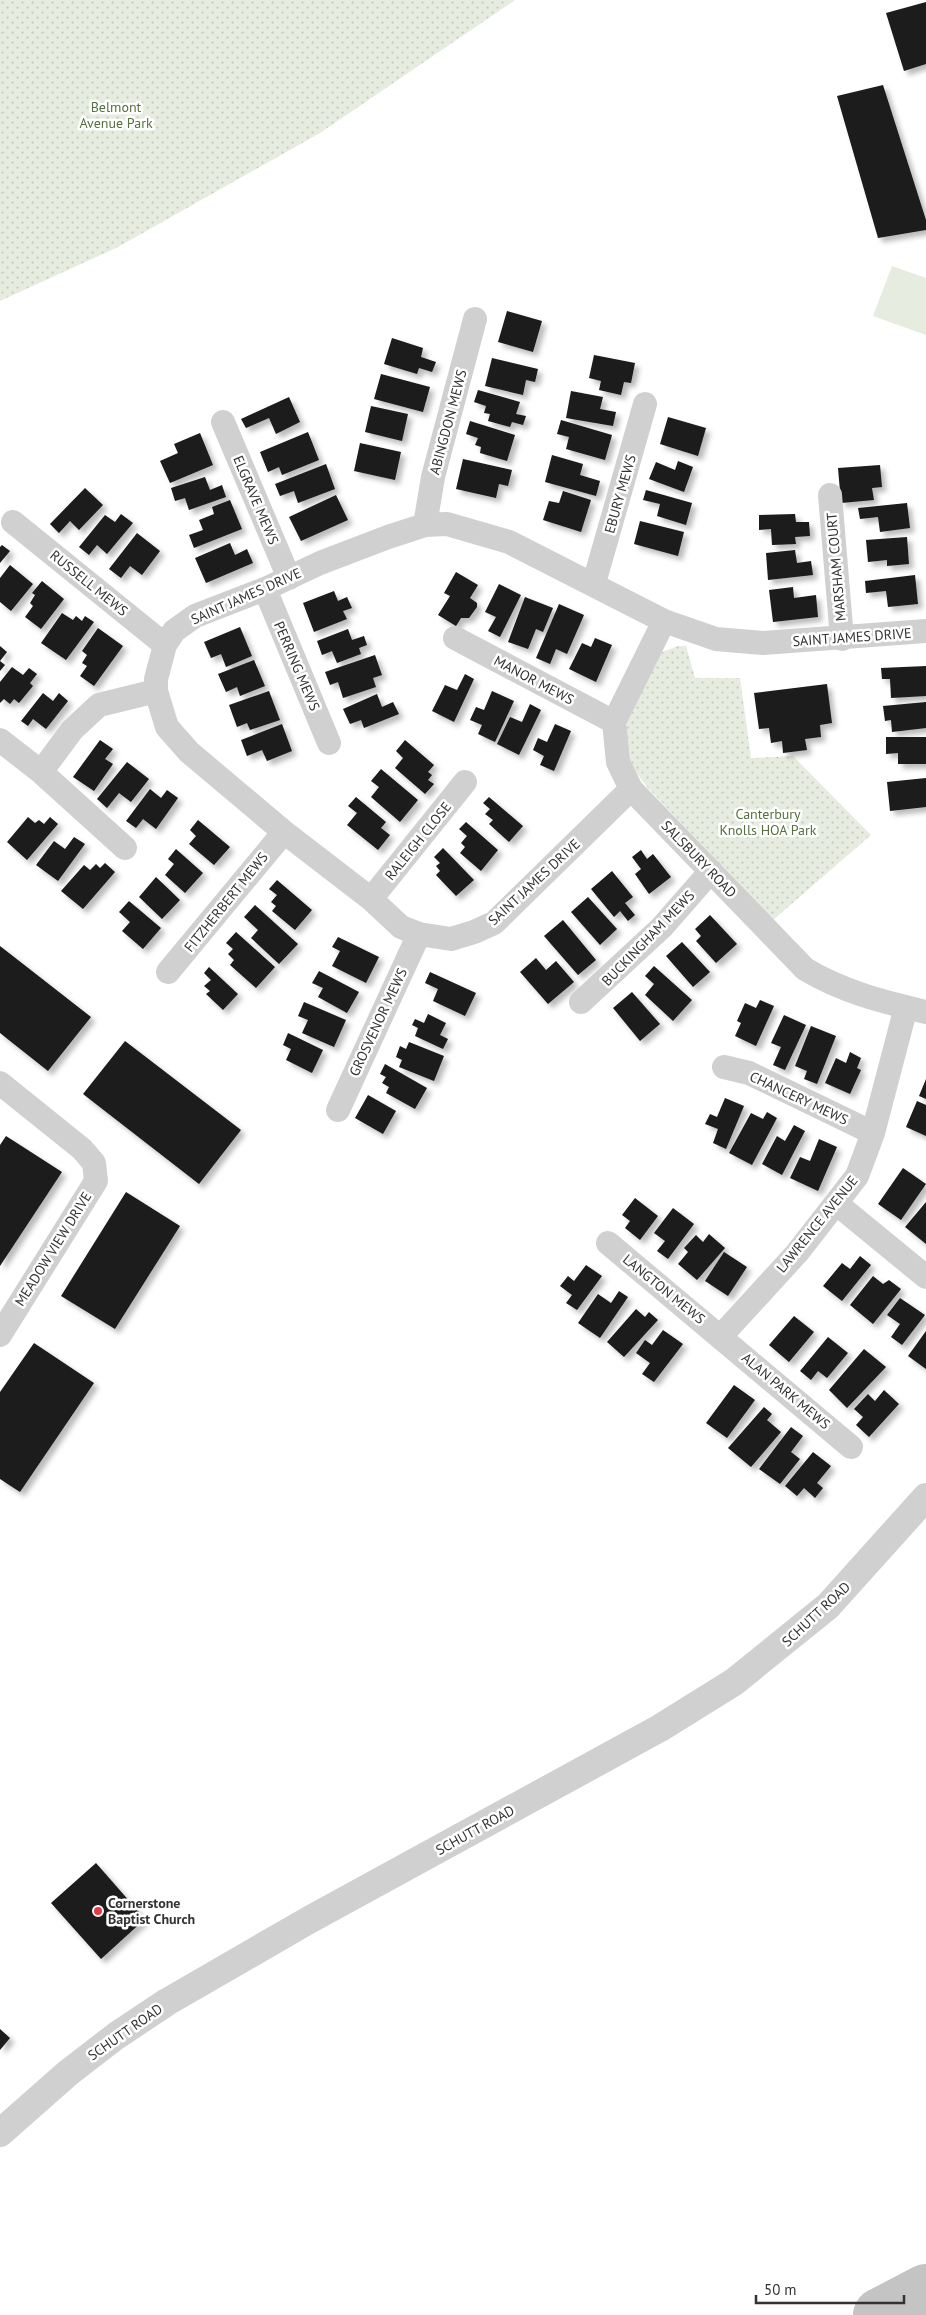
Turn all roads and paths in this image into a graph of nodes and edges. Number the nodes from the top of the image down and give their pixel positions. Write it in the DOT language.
graph roads {
  1 [pos="475,319"];
  2 [pos="645,404"];
  3 [pos="223,422"];
  4 [pos="830,495"];
  5 [pos="13,522"];
  6 [pos="425,525"];
  7 [pos="289,578"];
  8 [pos="594,583"];
  9 [pos="265,589"];
  10 [pos="664,620"];
  11 [pos="926,631"];
  12 [pos="455,638"];
  13 [pos="842,639"];
  14 [pos="165,646"];
  15 [pos="156,691"];
  16 [pos="614,722"];
  17 [pos="0,740"];
  18 [pos="329,743"];
  19 [pos="40,772"];
  20 [pos="465,782"];
  21 [pos="632,789"];
  22 [pos="284,832"];
  23 [pos="125,848"];
  24 [pos="711,871"];
  25 [pos="371,899"];
  26 [pos="418,934"];
  27 [pos="168,972"];
  28 [pos="581,1002"];
  29 [pos="916,1010"];
  30 [pos="724,1067"];
  31 [pos="0,1083"];
  32 [pos="338,1110"];
  33 [pos="873,1133"];
  34 [pos="836,1204"];
  35 [pos="608,1243"];
  36 [pos="926,1277"];
  37 [pos="0,1335"];
  38 [pos="720,1336"];
  39 [pos="851,1447"];
  40 [pos="926,1497"];
  41 [pos="0,2133"];
  1 -- 6 [label="street, ABINGDON MEWS"];
  2 -- 8 [label="street, EBURY MEWS"];
  3 -- 7 [label="street, ELGRAVE MEWS"];
  4 -- 13 [label="street, MARSHAM COURT"];
  5 -- 14 [label="street, RUSSELL MEWS"];
  6 -- 7 [label="street, SAINT JAMES DRIVE"];
  6 -- 8 [label="street, SAINT JAMES DRIVE"];
  7 -- 9 [label="street, SAINT JAMES DRIVE"];
  8 -- 10 [label="street, SAINT JAMES DRIVE"];
  9 -- 14 [label="street, SAINT JAMES DRIVE"];
  9 -- 18 [label="street, PERRING MEWS"];
  10 -- 13 [label="street, SAINT JAMES DRIVE"];
  10 -- 16 [label="street"];
  11 -- 13 [label="street, SAINT JAMES DRIVE"];
  12 -- 16 [label="street, MANOR MEWS"];
  14 -- 15 [label="street, SAINT JAMES DRIVE"];
  15 -- 19 [label="street"];
  15 -- 22 [label="street, SAINT JAMES DRIVE"];
  16 -- 21 [label="street, SALSBURY ROAD"];
  17 -- 19 [label="street"];
  19 -- 23 [label="street"];
  20 -- 25 [label="street, RALEIGH CLOSE"];
  21 -- 24 [label="street, SALSBURY ROAD"];
  21 -- 26 [label="street, SAINT JAMES DRIVE"];
  22 -- 25 [label="street, SAINT JAMES DRIVE"];
  22 -- 27 [label="street, FITZHERBERT MEWS"];
  24 -- 28 [label="street, BUCKINGHAM MEWS"];
  24 -- 29 [label="street, SALSBURY ROAD"];
  25 -- 26 [label="street, SAINT JAMES DRIVE"];
  26 -- 32 [label="street, GROSVENOR MEWS"];
  29 -- 33 [label="street, LAWRENCE AVENUE"];
  30 -- 33 [label="street, CHANCERY MEWS"];
  31 -- 37 [label="street, MEADOW VIEW DRIVE"];
  33 -- 34 [label="street, LAWRENCE AVENUE"];
  34 -- 36 [label="street"];
  34 -- 38 [label="street, LAWRENCE AVENUE"];
  35 -- 38 [label="street, LANGTON MEWS"];
  38 -- 39 [label="street, ALAN PARK MEWS"];
  40 -- 41 [label="street, SCHUTT ROAD"];
}
